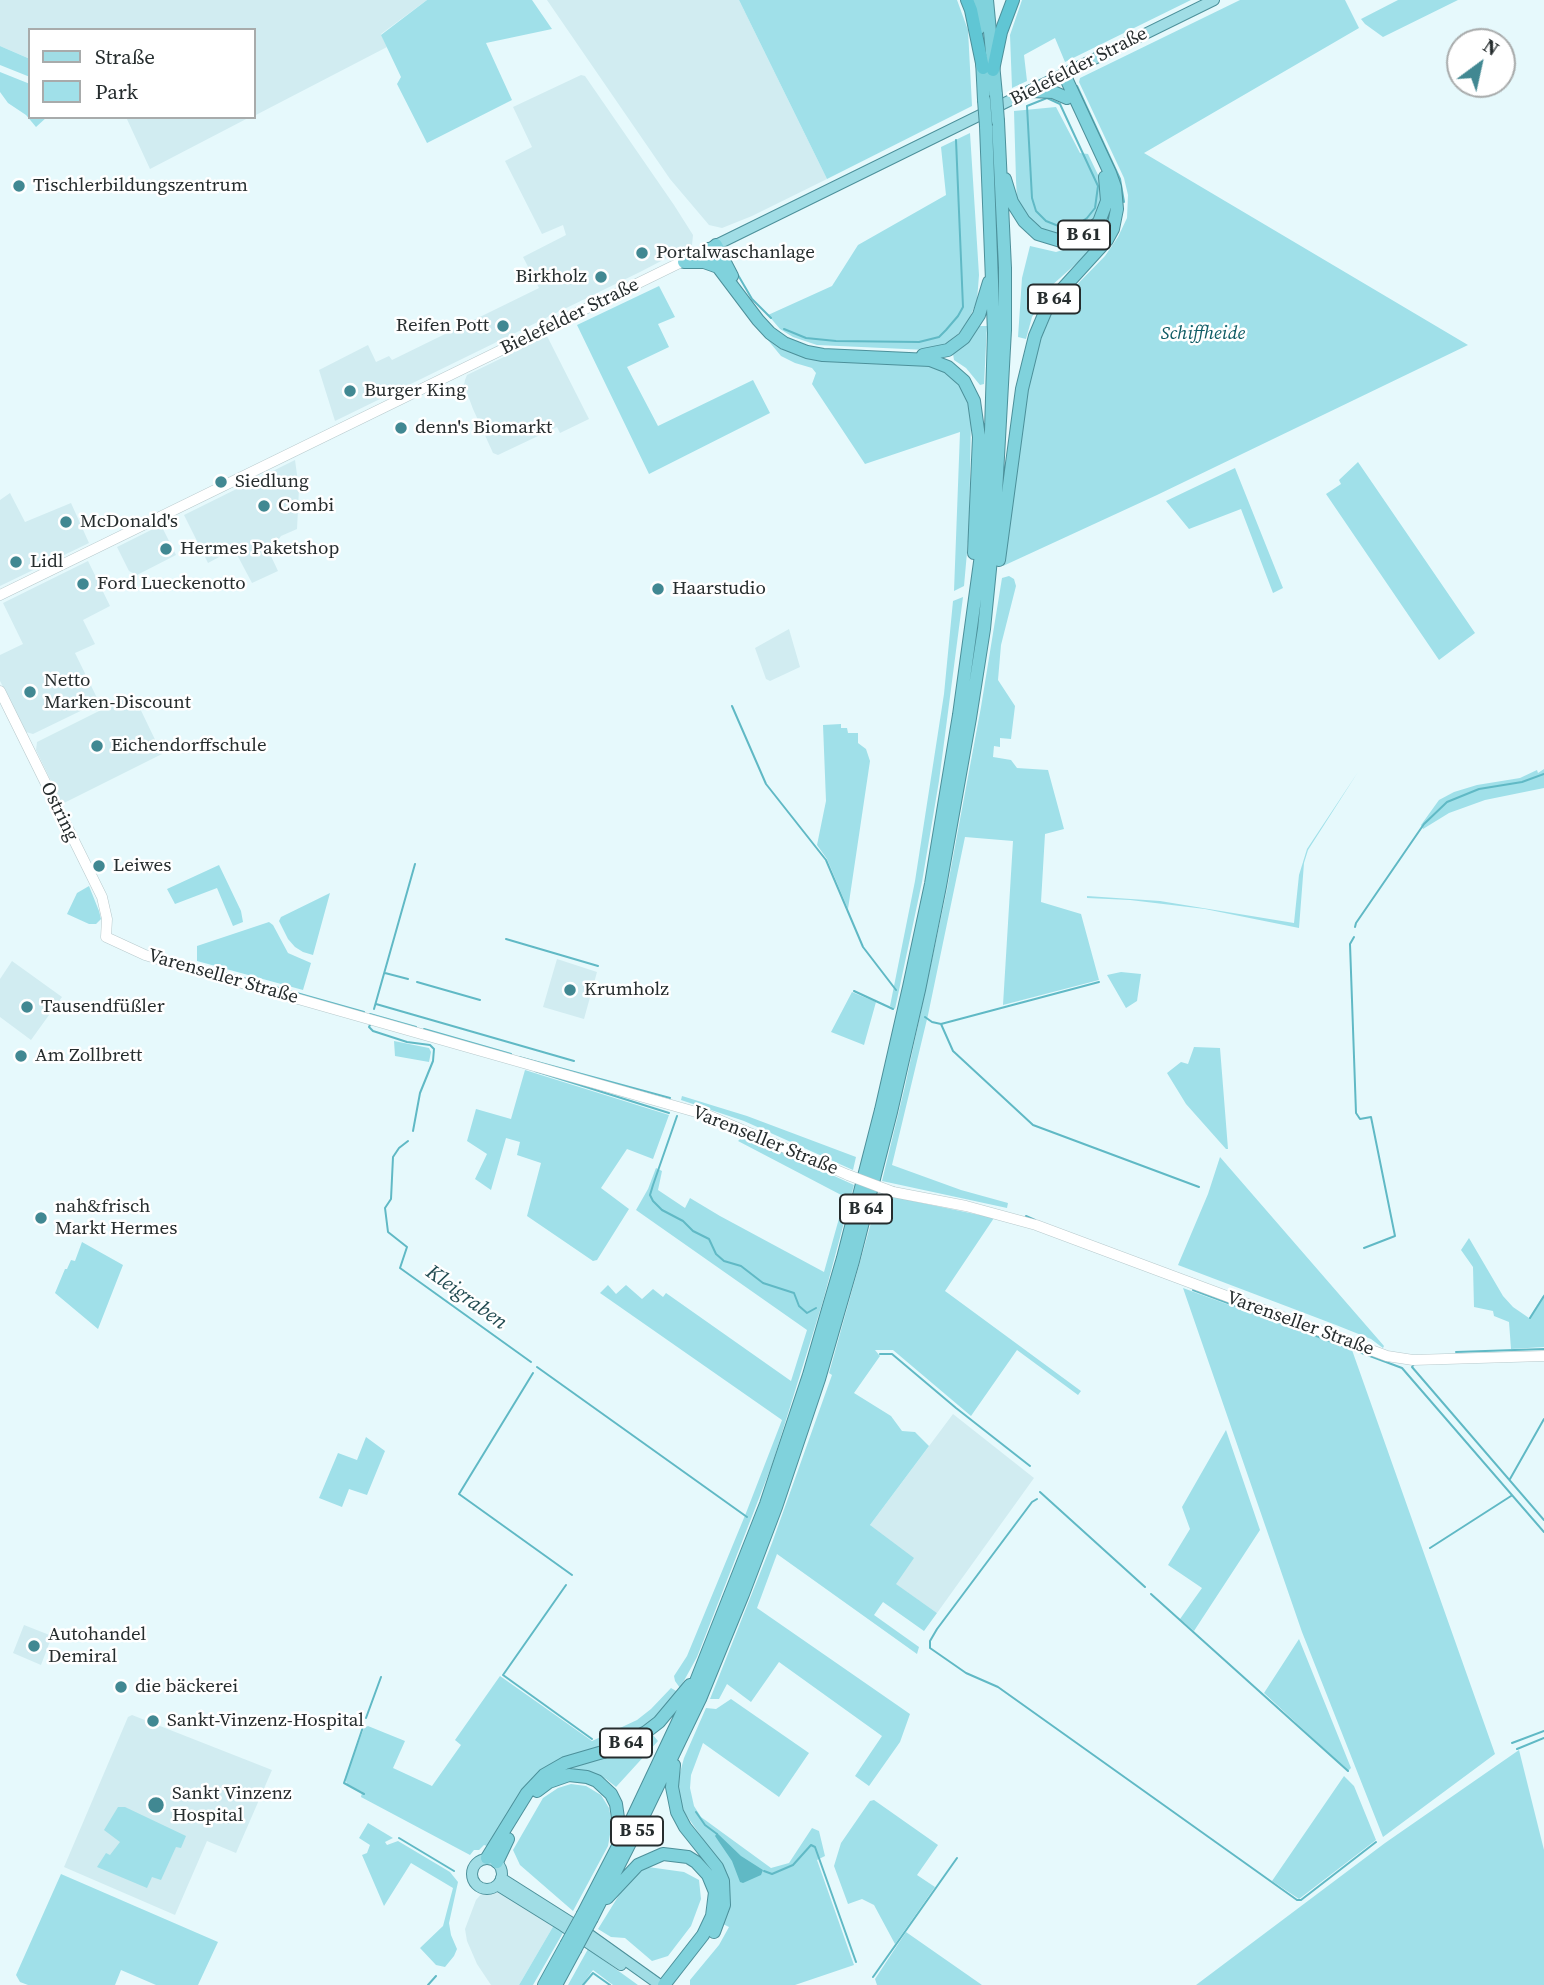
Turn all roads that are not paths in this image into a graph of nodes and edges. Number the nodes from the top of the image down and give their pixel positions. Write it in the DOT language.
graph roads {
  1 [pos="967,0"];
  2 [pos="977,0"];
  3 [pos="987,0"];
  4 [pos="1013,0"];
  5 [pos="1214,0"];
  6 [pos="988,69"];
  7 [pos="1060,76"];
  8 [pos="1031,91"];
  9 [pos="1067,98"];
  10 [pos="992,123"];
  11 [pos="999,140"];
  12 [pos="712,247"];
  13 [pos="684,262"];
  14 [pos="993,265"];
  15 [pos="718,267"];
  16 [pos="989,531"];
  17 [pos="0,595"];
  18 [pos="0,691"];
  19 [pos="106,937"];
  20 [pos="1544,1356"];
  21 [pos="701,1671"];
  22 [pos="676,1751"];
  23 [pos="615,1851"];
  24 [pos="492,1860"];
  25 [pos="499,1881"];
  26 [pos="590,1914"];
  27 [pos="570,1948"];
  28 [pos="678,1983"];
  29 [pos="544,1985"];
  30 [pos="556,1985"];
  31 [pos="649,1985"];
  32 [pos="662,1985"];
  1 -- 6 [label="highway"];
  2 -- 6 [label="highway, B 64"];
  3 -- 6 [label="highway, B 64"];
  4 -- 6 [label="highway"];
  5 -- 7 [label="main road, Bielefelder Straße"];
  6 -- 10 [label="highway, B 64, bridge"];
  7 -- 8 [label="main road, Bielefelder Straße"];
  7 -- 9 [label="highway"];
  7 -- 16 [label="highway, B 64"];
  8 -- 9 [label="highway"];
  8 -- 12 [label="main road, Bielefelder Straße"];
  9 -- 11 [label="highway, B 61"];
  10 -- 11 [label="highway, B 64"];
  10 -- 14 [label="highway, B 64"];
  11 -- 16 [label="highway, B 64"];
  12 -- 13 [label="main road, Bielefelder Straße"];
  12 -- 14 [label="highway"];
  12 -- 15 [label="highway"];
  13 -- 15 [label="highway"];
  13 -- 17 [label="main road, Bielefelder Straße"];
  14 -- 16 [label="highway, B 64"];
  15 -- 16 [label="highway"];
  16 -- 21 [label="highway, B 64"];
  16 -- 22 [label="highway, B 64"];
  18 -- 19 [label="main road, Ostring"];
  19 -- 20 [label="main road, Varenseller Straße, bridge"];
  21 -- 23 [label="highway, B 55"];
  21 -- 24 [label="highway, B 64"];
  22 -- 26 [label="highway, B 55"];
  22 -- 28 [label="highway, B 64"];
  23 -- 24 [label="highway, B 55"];
  23 -- 26 [label="highway, B 55"];
  24 -- 25 [label="main road"];
  24 -- 25 [label="main road"];
  25 -- 31 [label="main road"];
  25 -- 32 [label="main road"];
  26 -- 27 [label="highway, B 55, bridge"];
  26 -- 32 [label="highway, B 55"];
  27 -- 29 [label="highway, B 55"];
  27 -- 30 [label="highway, B 55"];
}
